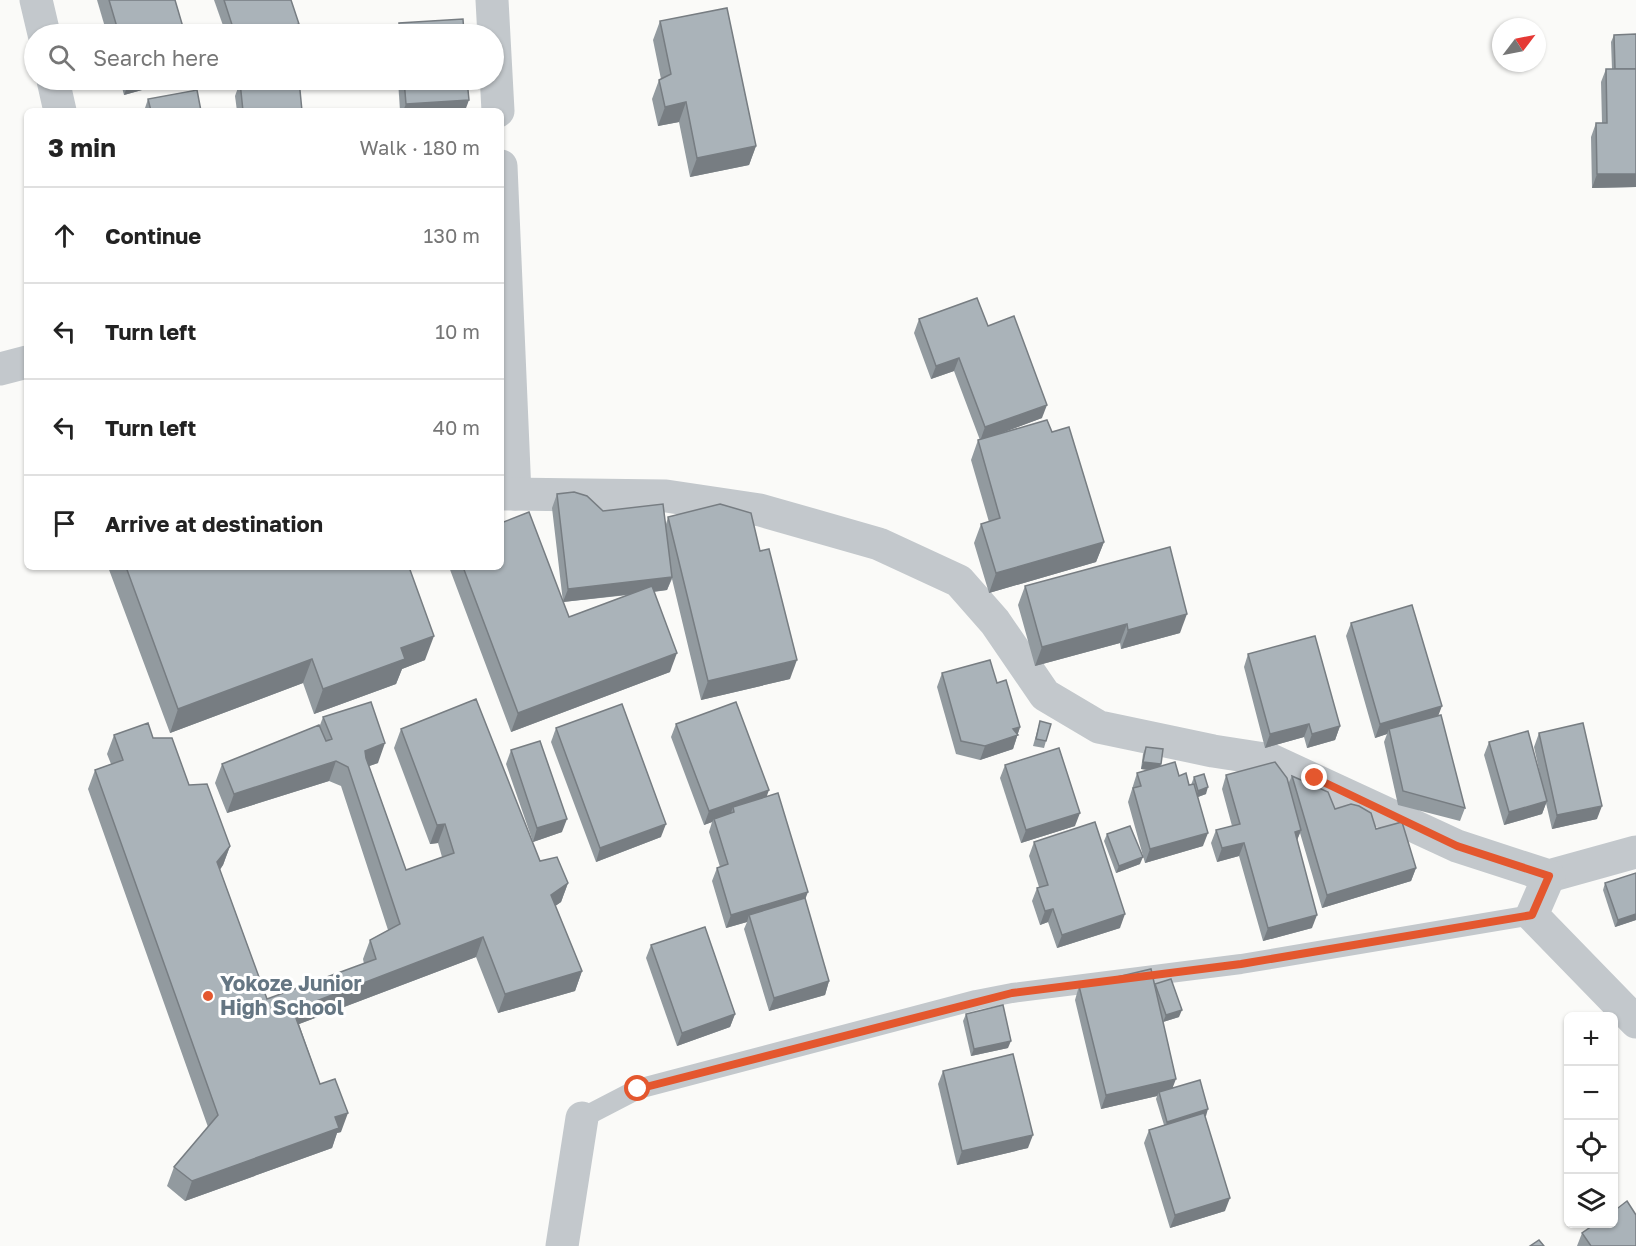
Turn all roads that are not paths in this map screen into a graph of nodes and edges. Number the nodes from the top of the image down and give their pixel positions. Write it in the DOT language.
graph roads {
  1 [pos="36,0"];
  2 [pos="492,0"];
  3 [pos="42,24"];
  4 [pos="493,24"];
  5 [pos="55,90"];
  6 [pos="497,90"];
  7 [pos="59,108"];
  8 [pos="498,108"];
  9 [pos="504,307"];
  10 [pos="24,363"];
  11 [pos="0,369"];
  12 [pos="508,494"];
  13 [pos="1636,852"];
  14 [pos="1549,876"];
  15 [pos="1532,915"];
  16 [pos="1636,1022"];
  17 [pos="582,1118"];
  18 [pos="562,1246"];
  1 -- 3 [label="street"];
  2 -- 4 [label="street"];
  5 -- 7 [label="street"];
  6 -- 8 [label="street"];
  9 -- 12 [label="street"];
  10 -- 11 [label="street"];
  12 -- 14 [label="street"];
  13 -- 14 [label="street"];
  14 -- 15 [label="street"];
  15 -- 16 [label="street"];
  15 -- 17 [label="lane"];
  17 -- 18 [label="street"];
}
